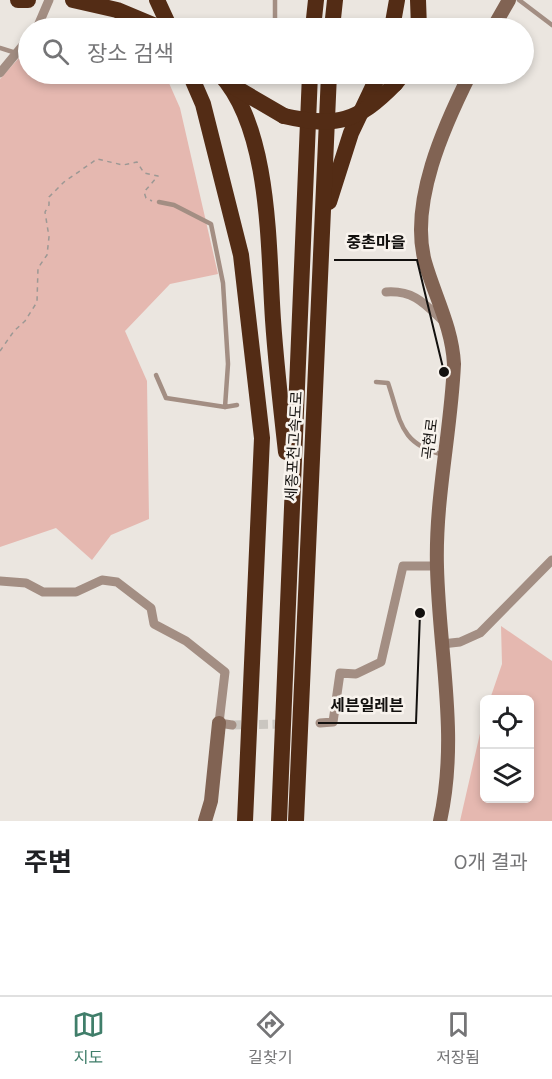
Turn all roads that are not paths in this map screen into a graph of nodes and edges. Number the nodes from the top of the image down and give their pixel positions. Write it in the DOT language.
graph roads {
  1 [pos="18,0"];
  2 [pos="28,0"];
  3 [pos="49,0"];
  4 [pos="73,0"];
  5 [pos="149,0"];
  6 [pos="157,0"];
  7 [pos="275,0"];
  8 [pos="316,0"];
  9 [pos="335,0"];
  10 [pos="397,0"];
  11 [pos="418,0"];
  12 [pos="509,0"];
  13 [pos="519,0"];
  14 [pos="41,18"];
  15 [pos="137,18"];
  16 [pos="157,18"];
  17 [pos="165,18"];
  18 [pos="275,18"];
  19 [pos="314,18"];
  20 [pos="333,18"];
  21 [pos="394,18"];
  22 [pos="419,18"];
  23 [pos="499,18"];
  24 [pos="552,25"];
  25 [pos="0,48"];
  26 [pos="18,52"];
  27 [pos="16,54"];
  28 [pos="0,73"];
  29 [pos="184,84"];
  30 [pos="194,84"];
  31 [pos="228,84"];
  32 [pos="235,84"];
  33 [pos="310,84"];
  34 [pos="328,84"];
  35 [pos="375,84"];
  36 [pos="394,84"];
  37 [pos="466,84"];
  38 [pos="159,202"];
  39 [pos="319,271"];
  40 [pos="386,292"];
  41 [pos="448,326"];
  42 [pos="156,375"];
  43 [pos="376,382"];
  44 [pos="237,405"];
  45 [pos="225,407"];
  46 [pos="444,455"];
  47 [pos="292,507"];
  48 [pos="552,560"];
  49 [pos="437,566"];
  50 [pos="0,581"];
  51 [pos="442,644"];
  52 [pos="320,723"];
  53 [pos="226,724"];
  54 [pos="205,821"];
  55 [pos="236,821"];
  56 [pos="245,821"];
  57 [pos="279,821"];
  58 [pos="296,821"];
  59 [pos="440,821"];
  1 -- 2 [label="highway"];
  3 -- 14 [label="street"];
  4 -- 15 [label="highway"];
  5 -- 16 [label="highway"];
  6 -- 17 [label="highway"];
  7 -- 18 [label="lane"];
  8 -- 19 [label="highway"];
  9 -- 20 [label="highway"];
  10 -- 21 [label="highway"];
  11 -- 22 [label="highway"];
  12 -- 23 [label="main road"];
  13 -- 24 [label="lane"];
  25 -- 27 [label="lane"];
  26 -- 27 [label="street"];
  27 -- 28 [label="street"];
  29 -- 55 [label="highway"];
  30 -- 56 [label="highway"];
  31 -- 47 [label="highway"];
  32 -- 36 [label="highway, bridge"];
  33 -- 47 [label="highway, 세종포천고속도로"];
  34 -- 39 [label="highway, 세종포천고속도로"];
  35 -- 39 [label="highway"];
  37 -- 41 [label="main road, 곡현로"];
  38 -- 45 [label="lane"];
  39 -- 58 [label="highway, 세종포천고속도로"];
  40 -- 41 [label="street"];
  41 -- 46 [label="main road, 곡현로"];
  42 -- 45 [label="lane"];
  43 -- 46 [label="lane"];
  44 -- 45 [label="lane"];
  46 -- 49 [label="main road, 곡현로"];
  47 -- 57 [label="highway, 세종포천고속도로"];
  48 -- 51 [label="street"];
  49 -- 51 [label="main road, 곡현로"];
  49 -- 52 [label="street"];
  50 -- 53 [label="street"];
  51 -- 59 [label="main road, 곡현로"];
  53 -- 54 [label="main road"];
}
